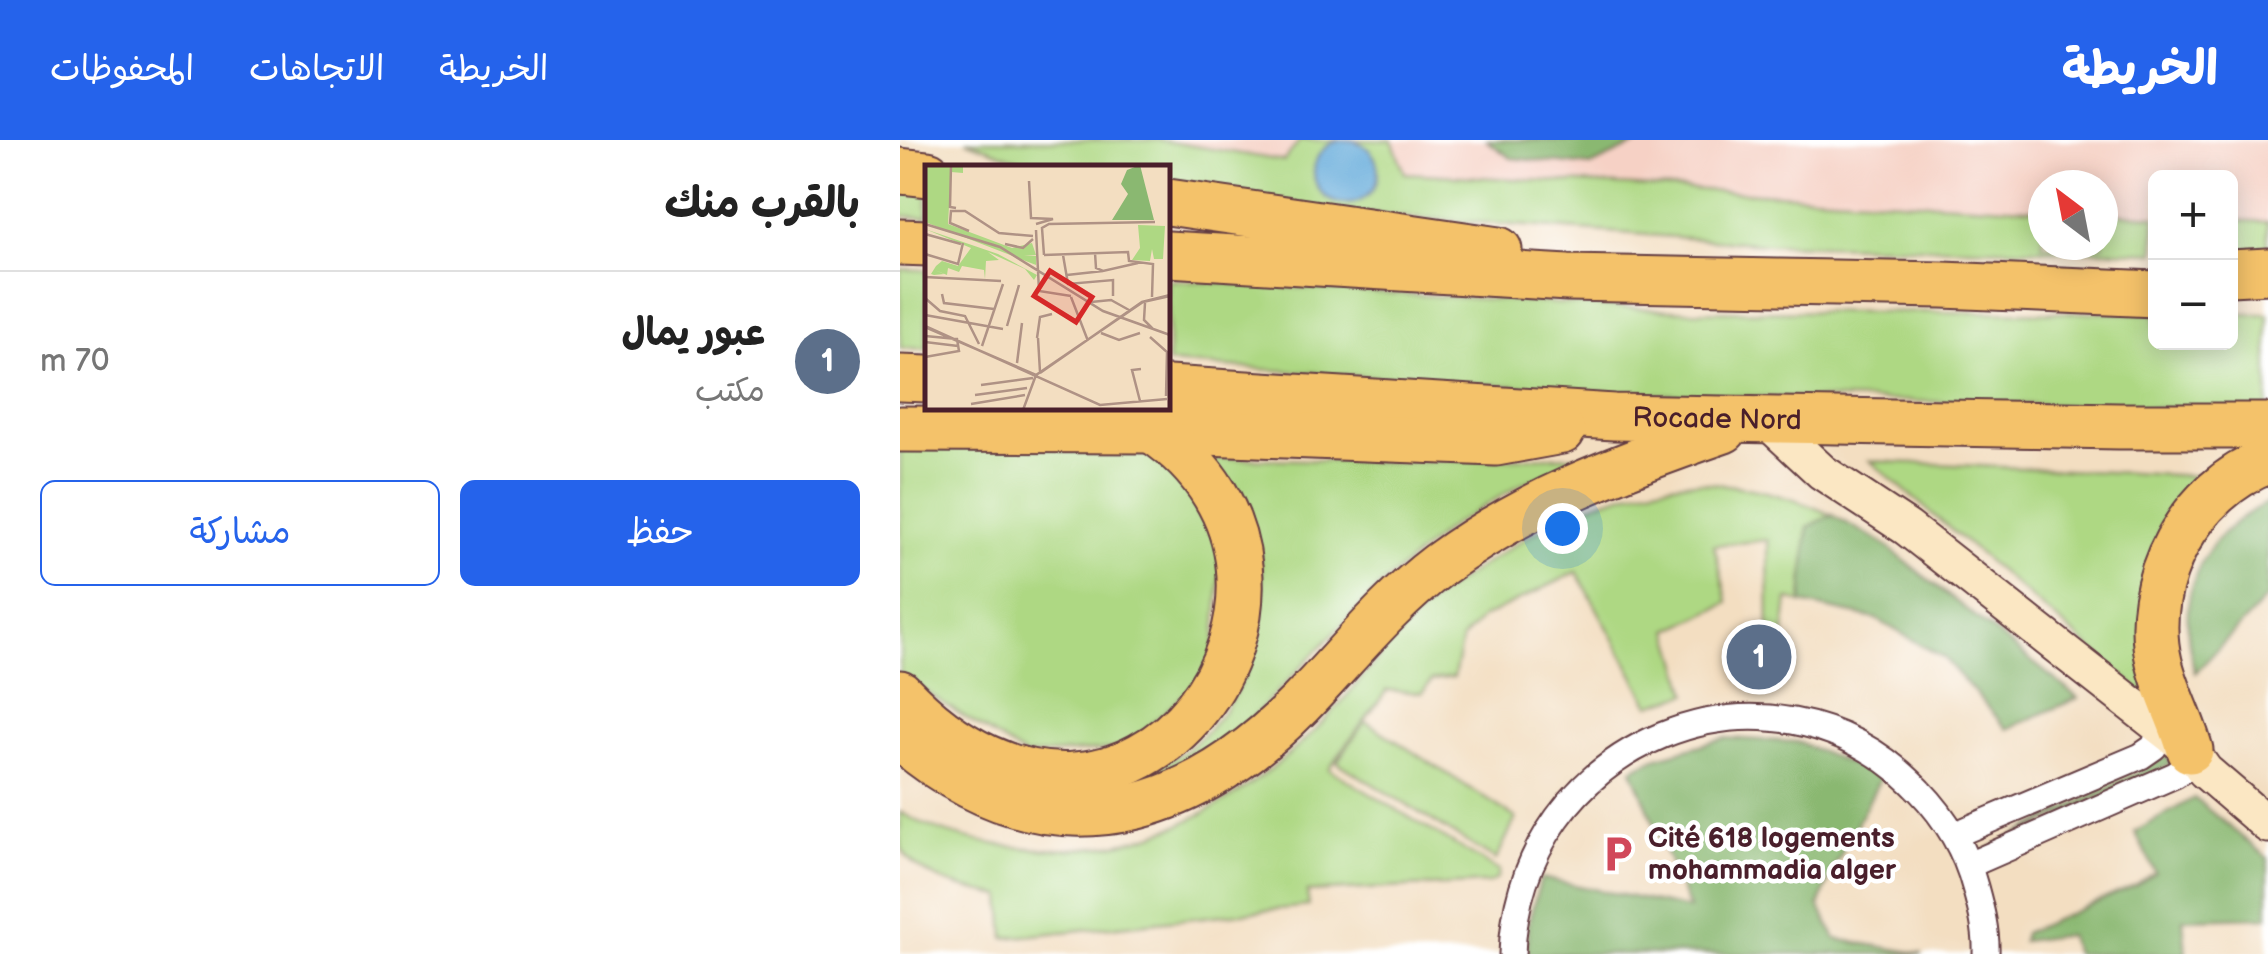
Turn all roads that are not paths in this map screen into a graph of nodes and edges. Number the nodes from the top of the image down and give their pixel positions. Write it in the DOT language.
graph roads {
  1 [pos="900,171"];
  2 [pos="925,174"];
  3 [pos="1170,202"];
  4 [pos="900,242"];
  5 [pos="925,243"];
  6 [pos="1170,254"];
  7 [pos="2268,271"];
  8 [pos="2238,273"];
  9 [pos="2148,276"];
  10 [pos="1759,283"];
  11 [pos="1943,285"];
  12 [pos="2148,294"];
  13 [pos="2238,296"];
  14 [pos="2268,298"];
  15 [pos="900,378"];
  16 [pos="925,379"];
  17 [pos="1147,410"];
  18 [pos="1160,410"];
  19 [pos="1170,410"];
  20 [pos="1761,419"];
  21 [pos="2268,426"];
  22 [pos="900,429"];
  23 [pos="2268,461"];
  24 [pos="900,693"];
  25 [pos="900,737"];
  26 [pos="2182,743"];
  27 [pos="900,757"];
  28 [pos="900,779"];
  29 [pos="1021,807"];
  30 [pos="2268,807"];
  31 [pos="2268,825"];
  32 [pos="1954,835"];
  33 [pos="1969,864"];
  34 [pos="1512,954"];
  35 [pos="1986,954"];
  1 -- 2 [label="highway"];
  3 -- 10 [label="highway"];
  4 -- 5 [label="highway"];
  6 -- 10 [label="highway"];
  7 -- 8 [label="highway"];
  9 -- 11 [label="highway"];
  10 -- 11 [label="highway"];
  11 -- 12 [label="highway"];
  13 -- 14 [label="highway"];
  15 -- 16 [label="highway"];
  17 -- 22 [label="highway, Rocade Nord"];
  18 -- 24 [label="highway"];
  19 -- 20 [label="highway, Rocade Nord"];
  20 -- 21 [label="highway, Rocade Nord"];
  20 -- 26 [label="street"];
  20 -- 29 [label="highway"];
  23 -- 26 [label="highway"];
  25 -- 29 [label="highway"];
  26 -- 30 [label="street"];
  26 -- 31 [label="street"];
  26 -- 32 [label="street"];
  26 -- 33 [label="street"];
  27 -- 29 [label="highway"];
  28 -- 29 [label="highway"];
  32 -- 33 [label="street"];
  32 -- 34 [label="street"];
  33 -- 35 [label="street"];
}
